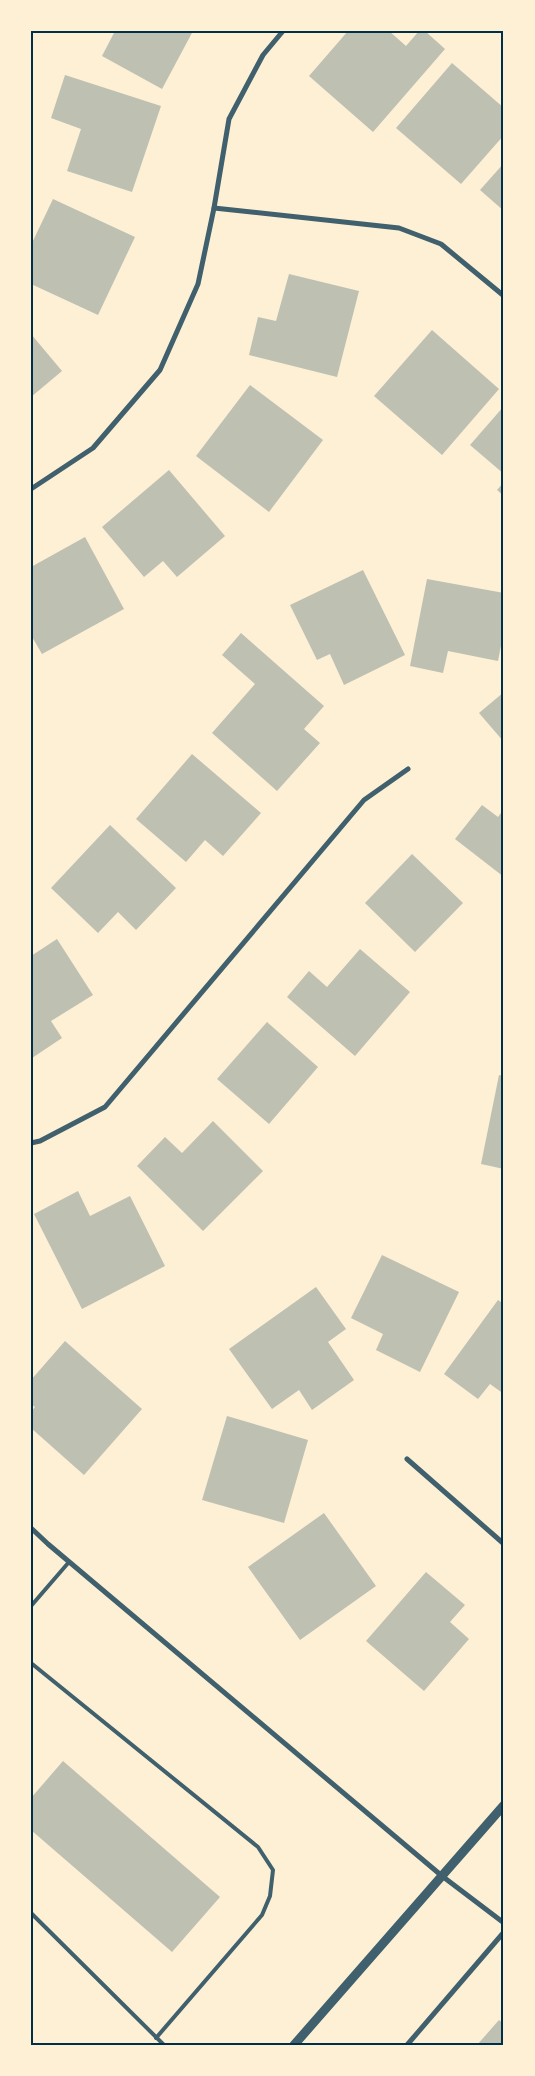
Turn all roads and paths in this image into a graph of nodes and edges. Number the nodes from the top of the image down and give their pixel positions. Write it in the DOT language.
graph roads {
  1 [pos="283,31"];
  2 [pos="214,208"];
  3 [pos="504,296"];
  4 [pos="31,489"];
  5 [pos="408,769"];
  6 [pos="31,1143"];
  7 [pos="407,1459"];
  8 [pos="31,1528"];
  9 [pos="504,1544"];
  10 [pos="69,1562"];
  11 [pos="31,1606"];
  12 [pos="31,1663"];
  13 [pos="504,1805"];
  14 [pos="442,1876"];
  15 [pos="31,1913"];
  16 [pos="504,1923"];
  17 [pos="504,1932"];
  18 [pos="156,2038"];
  19 [pos="164,2045"];
  20 [pos="294,2045"];
  21 [pos="407,2045"];
  1 -- 2 [label="street"];
  2 -- 3 [label="street"];
  2 -- 4 [label="street"];
  5 -- 6 [label="street"];
  7 -- 9 [label="street"];
  8 -- 10 [label="street"];
  10 -- 11 [label="lane"];
  10 -- 14 [label="street"];
  12 -- 18 [label="lane"];
  13 -- 14 [label="street"];
  14 -- 16 [label="street"];
  14 -- 20 [label="street"];
  15 -- 18 [label="lane"];
  17 -- 21 [label="street"];
  18 -- 19 [label="lane"];
}
